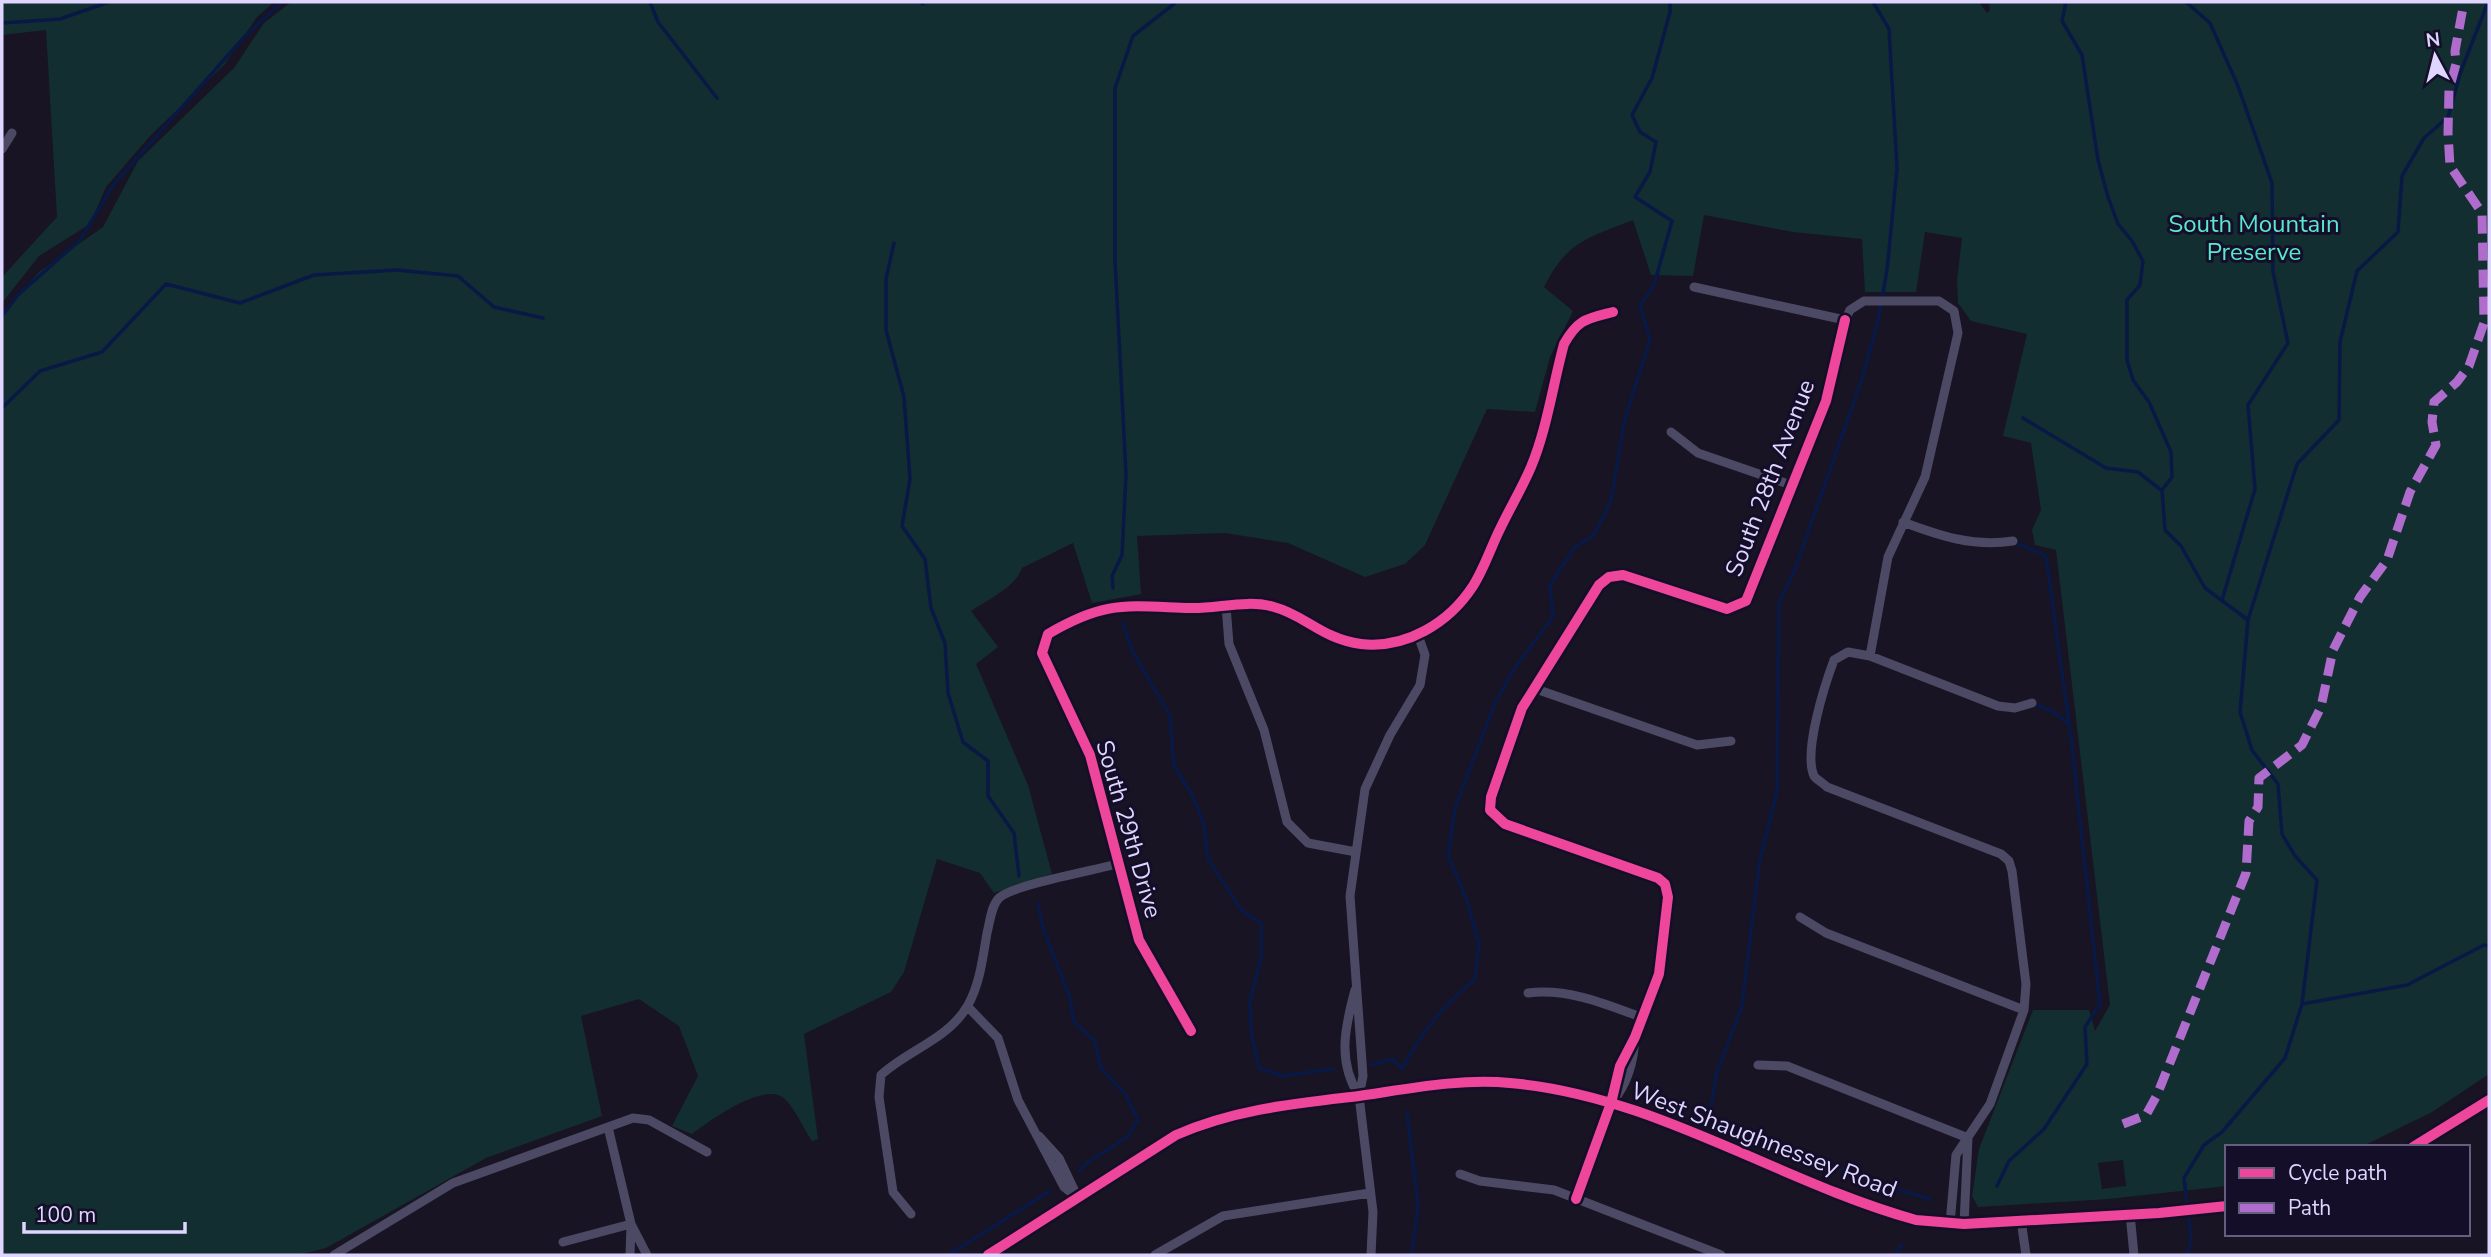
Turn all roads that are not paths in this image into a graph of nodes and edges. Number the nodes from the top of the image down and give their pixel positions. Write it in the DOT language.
graph roads {
  1 [pos="12,134"];
  2 [pos="2,149"];
  3 [pos="1694,287"];
  4 [pos="1613,313"];
  5 [pos="1845,320"];
  6 [pos="1671,432"];
  7 [pos="1794,486"];
  8 [pos="1903,522"];
  9 [pos="2012,541"];
  10 [pos="1226,606"];
  11 [pos="1418,635"];
  12 [pos="1870,656"];
  13 [pos="1533,688"];
  14 [pos="2032,704"];
  15 [pos="1731,741"];
  16 [pos="1356,852"];
  17 [pos="1117,864"];
  18 [pos="1800,917"];
  19 [pos="1356,987"];
  20 [pos="1528,993"];
  21 [pos="968,1007"];
  22 [pos="2024,1010"];
  23 [pos="1643,1018"];
  24 [pos="1191,1031"];
  25 [pos="1635,1037"];
  26 [pos="1346,1045"];
  27 [pos="1360,1045"];
  28 [pos="1759,1065"];
  29 [pos="1620,1066"];
  30 [pos="1630,1069"];
  31 [pos="1359,1096"];
  32 [pos="2489,1100"];
  33 [pos="1611,1103"];
  34 [pos="608,1127"];
  35 [pos="1968,1138"];
  36 [pos="2416,1145"];
  37 [pos="706,1152"];
  38 [pos="1955,1169"];
  39 [pos="1968,1171"];
  40 [pos="1460,1174"];
  41 [pos="1370,1193"];
  42 [pos="1078,1198"];
  43 [pos="1576,1199"];
  44 [pos="2225,1206"];
  45 [pos="911,1214"];
  46 [pos="2130,1214"];
  47 [pos="2021,1220"];
  48 [pos="631,1224"];
  49 [pos="1950,1224"];
  50 [pos="1964,1224"];
  51 [pos="563,1242"];
  52 [pos="334,1255"];
  53 [pos="630,1255"];
  54 [pos="647,1255"];
  55 [pos="988,1255"];
  56 [pos="1155,1255"];
  57 [pos="1371,1255"];
  58 [pos="1721,1255"];
  59 [pos="2026,1255"];
  60 [pos="2134,1255"];
  1 -- 2 [label="street"];
  3 -- 5 [label="street"];
  4 -- 11 [label="street"];
  5 -- 7 [label="street, South 28th Avenue"];
  5 -- 8 [label="street"];
  6 -- 7 [label="street"];
  7 -- 13 [label="street, South 28th Avenue"];
  8 -- 9 [label="street"];
  8 -- 12 [label="street"];
  10 -- 11 [label="street"];
  10 -- 16 [label="street"];
  10 -- 17 [label="street, South 29th Drive"];
  11 -- 16 [label="street"];
  12 -- 14 [label="street"];
  12 -- 22 [label="street"];
  13 -- 15 [label="street"];
  13 -- 23 [label="street"];
  16 -- 19 [label="street"];
  17 -- 21 [label="street"];
  17 -- 24 [label="street, South 29th Drive"];
  18 -- 22 [label="street"];
  19 -- 26 [label="street"];
  19 -- 27 [label="street"];
  20 -- 23 [label="street"];
  21 -- 42 [label="street"];
  21 -- 45 [label="street"];
  22 -- 35 [label="street"];
  23 -- 25 [label="street"];
  25 -- 29 [label="street"];
  25 -- 30 [label="street"];
  26 -- 27 [label="street"];
  26 -- 31 [label="street"];
  27 -- 31 [label="street"];
  28 -- 35 [label="street"];
  29 -- 30 [label="street"];
  29 -- 33 [label="street"];
  30 -- 33 [label="street"];
  31 -- 33 [label="street, West Shaughnessey Road"];
  31 -- 41 [label="street"];
  31 -- 42 [label="street, West Shaughnessey Road"];
  32 -- 36 [label="street"];
  33 -- 43 [label="street"];
  33 -- 49 [label="street, West Shaughnessey Road"];
  34 -- 37 [label="street"];
  34 -- 48 [label="street"];
  34 -- 52 [label="street"];
  35 -- 38 [label="street"];
  35 -- 39 [label="street"];
  38 -- 39 [label="street"];
  38 -- 49 [label="street"];
  39 -- 50 [label="street"];
  40 -- 43 [label="street"];
  41 -- 56 [label="street"];
  41 -- 57 [label="street"];
  42 -- 55 [label="street, West Shaughnessey Road"];
  43 -- 58 [label="street"];
  44 -- 46 [label="street, West Shaughnessey Road"];
  46 -- 47 [label="street, West Shaughnessey Road"];
  46 -- 60 [label="street"];
  47 -- 50 [label="street, West Shaughnessey Road"];
  47 -- 59 [label="street"];
  48 -- 51 [label="street"];
  48 -- 53 [label="street"];
  48 -- 54 [label="street"];
  49 -- 50 [label="street, West Shaughnessey Road"];
}
